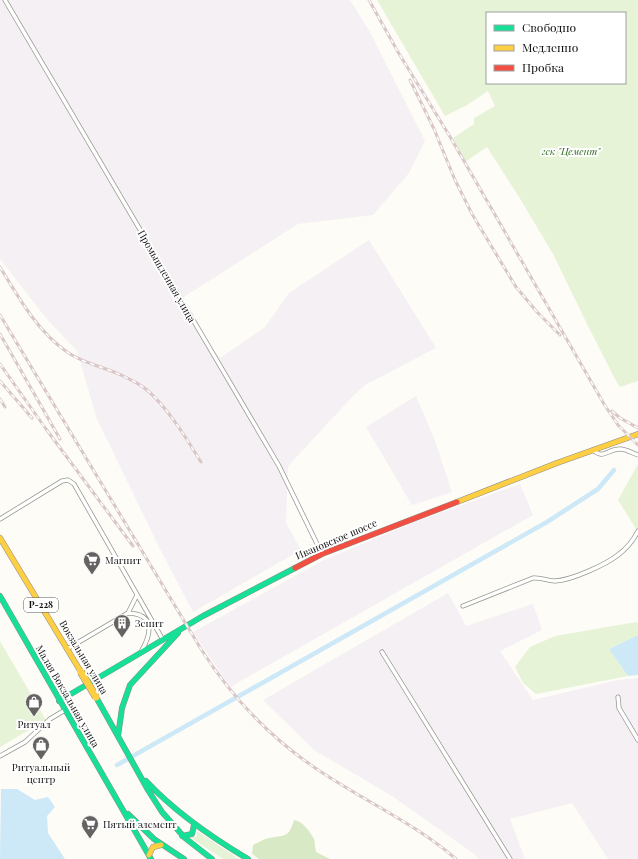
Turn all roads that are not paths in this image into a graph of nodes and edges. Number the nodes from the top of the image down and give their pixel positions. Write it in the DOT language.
graph roads {
  1 [pos="6,0"];
  2 [pos="638,434"];
  3 [pos="593,450"];
  4 [pos="638,455"];
  5 [pos="0,519"];
  6 [pos="638,531"];
  7 [pos="0,538"];
  8 [pos="322,554"];
  9 [pos="137,595"];
  10 [pos="0,596"];
  11 [pos="464,606"];
  12 [pos="128,612"];
  13 [pos="182,629"];
  14 [pos="163,640"];
  15 [pos="67,649"];
  16 [pos="382,652"];
  17 [pos="140,653"];
  18 [pos="618,697"];
  19 [pos="60,701"];
  20 [pos="65,710"];
  21 [pos="118,736"];
  22 [pos="638,740"];
  23 [pos="0,756"];
  24 [pos="141,775"];
  25 [pos="119,804"];
  26 [pos="194,824"];
  27 [pos="182,836"];
  28 [pos="161,845"];
  29 [pos="150,857"];
  30 [pos="184,859"];
  31 [pos="212,859"];
  32 [pos="248,859"];
  33 [pos="510,859"];
  1 -- 8 [label="street, Промышленная улица"];
  2 -- 3 [label="main road, Ивановское шоссе"];
  3 -- 4 [label="street"];
  3 -- 8 [label="main road, Ивановское шоссе"];
  5 -- 9 [label="street"];
  6 -- 11 [label="street"];
  7 -- 15 [label="main road, Вокзальная улица / Р-228"];
  8 -- 13 [label="main road, Ивановское шоссе"];
  9 -- 12 [label="street"];
  9 -- 14 [label="street"];
  10 -- 19 [label="main road, Малая Вокзальная улица"];
  12 -- 15 [label="street"];
  12 -- 17 [label="street"];
  13 -- 14 [label="main road, Ивановское шоссе"];
  13 -- 21 [label="main road"];
  14 -- 17 [label="main road, Ивановское шоссе"];
  15 -- 21 [label="main road, Вокзальная улица / Р-228, bridge"];
  16 -- 33 [label="street"];
  17 -- 19 [label="main road, Ивановское шоссе"];
  18 -- 22 [label="street"];
  19 -- 20 [label="main road, Малая Вокзальная улица"];
  20 -- 23 [label="street"];
  20 -- 25 [label="main road, Малая Вокзальная улица"];
  21 -- 24 [label="main road, Вокзальная улица / Р-228"];
  24 -- 26 [label="main road, Р-228"];
  24 -- 27 [label="main road, Р-228"];
  25 -- 28 [label="main road"];
  25 -- 29 [label="main road"];
  26 -- 27 [label="main road"];
  26 -- 32 [label="main road, Р-228"];
  27 -- 31 [label="main road, Р-228"];
  28 -- 29 [label="main road"];
  28 -- 30 [label="main road"];
}
